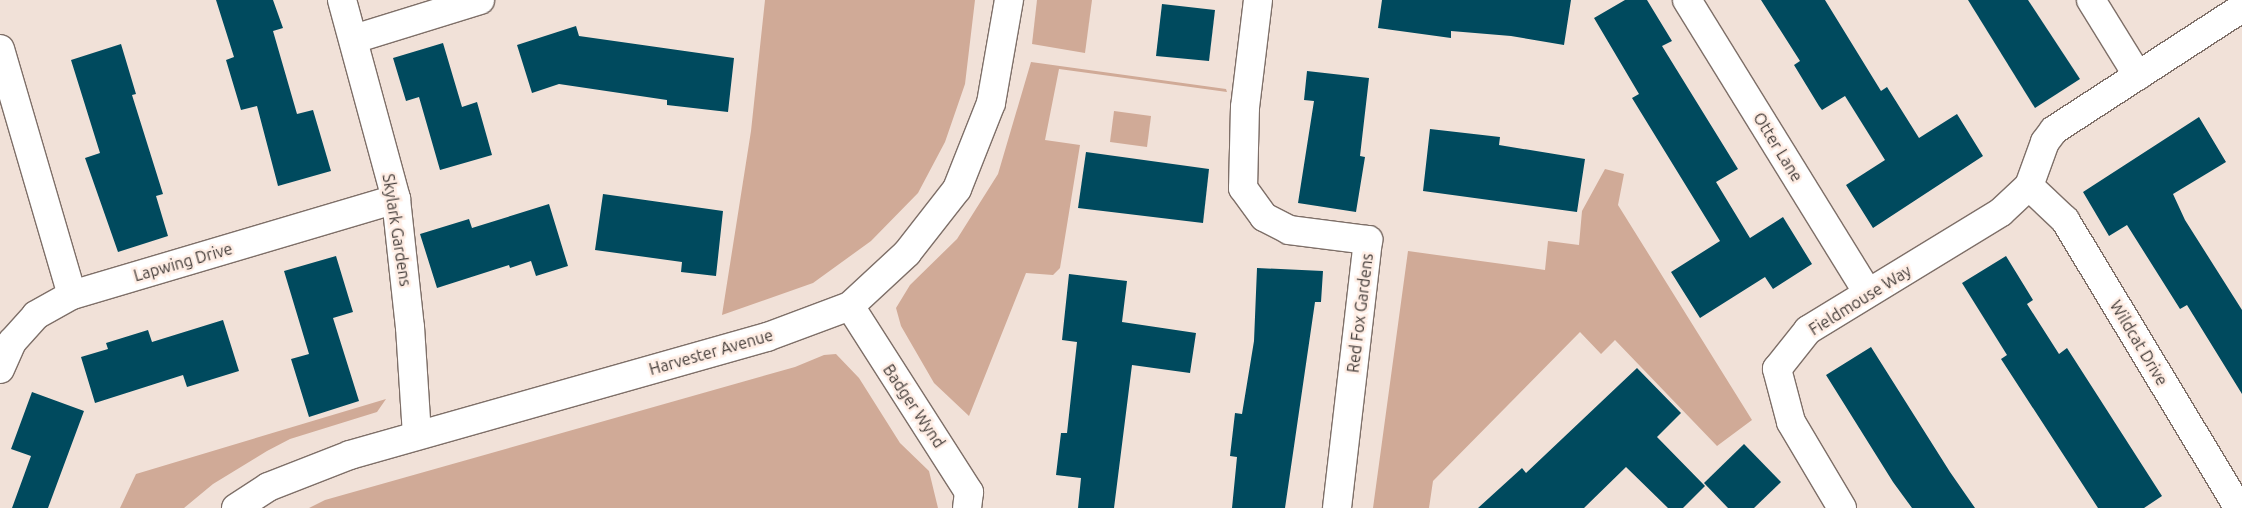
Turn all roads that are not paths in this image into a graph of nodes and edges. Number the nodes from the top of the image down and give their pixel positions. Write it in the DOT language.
graph roads {
  1 [pos="342,0"];
  2 [pos="480,0"];
  3 [pos="1009,0"];
  4 [pos="1258,0"];
  5 [pos="1688,0"];
  6 [pos="2091,0"];
  7 [pos="2242,8"];
  8 [pos="354,39"];
  9 [pos="0,49"];
  10 [pos="2138,76"];
  11 [pos="2029,186"];
  12 [pos="396,199"];
  13 [pos="1868,294"];
  14 [pos="72,295"];
  15 [pos="850,306"];
  16 [pos="0,369"];
  17 [pos="417,435"];
  18 [pos="236,508"];
  19 [pos="967,508"];
  20 [pos="1337,508"];
  21 [pos="1842,508"];
  22 [pos="2239,508"];
  1 -- 8 [label="street, Skylark Gardens"];
  2 -- 8 [label="street"];
  3 -- 15 [label="street, Harvester Avenue"];
  4 -- 20 [label="street, Red Fox Gardens"];
  5 -- 13 [label="street, Otter Lane"];
  6 -- 10 [label="street"];
  7 -- 10 [label="street"];
  8 -- 12 [label="street, Skylark Gardens"];
  9 -- 14 [label="street"];
  10 -- 11 [label="street"];
  11 -- 13 [label="street, Fieldmouse Way"];
  11 -- 22 [label="street, Wildcat Drive"];
  12 -- 14 [label="street, Lapwing Drive"];
  12 -- 17 [label="street, Skylark Gardens"];
  13 -- 21 [label="street, Fieldmouse Way"];
  14 -- 16 [label="street, Lapwing Drive"];
  15 -- 17 [label="street, Harvester Avenue"];
  15 -- 19 [label="street, Badger Wynd"];
  17 -- 18 [label="street, Harvester Avenue"];
}
